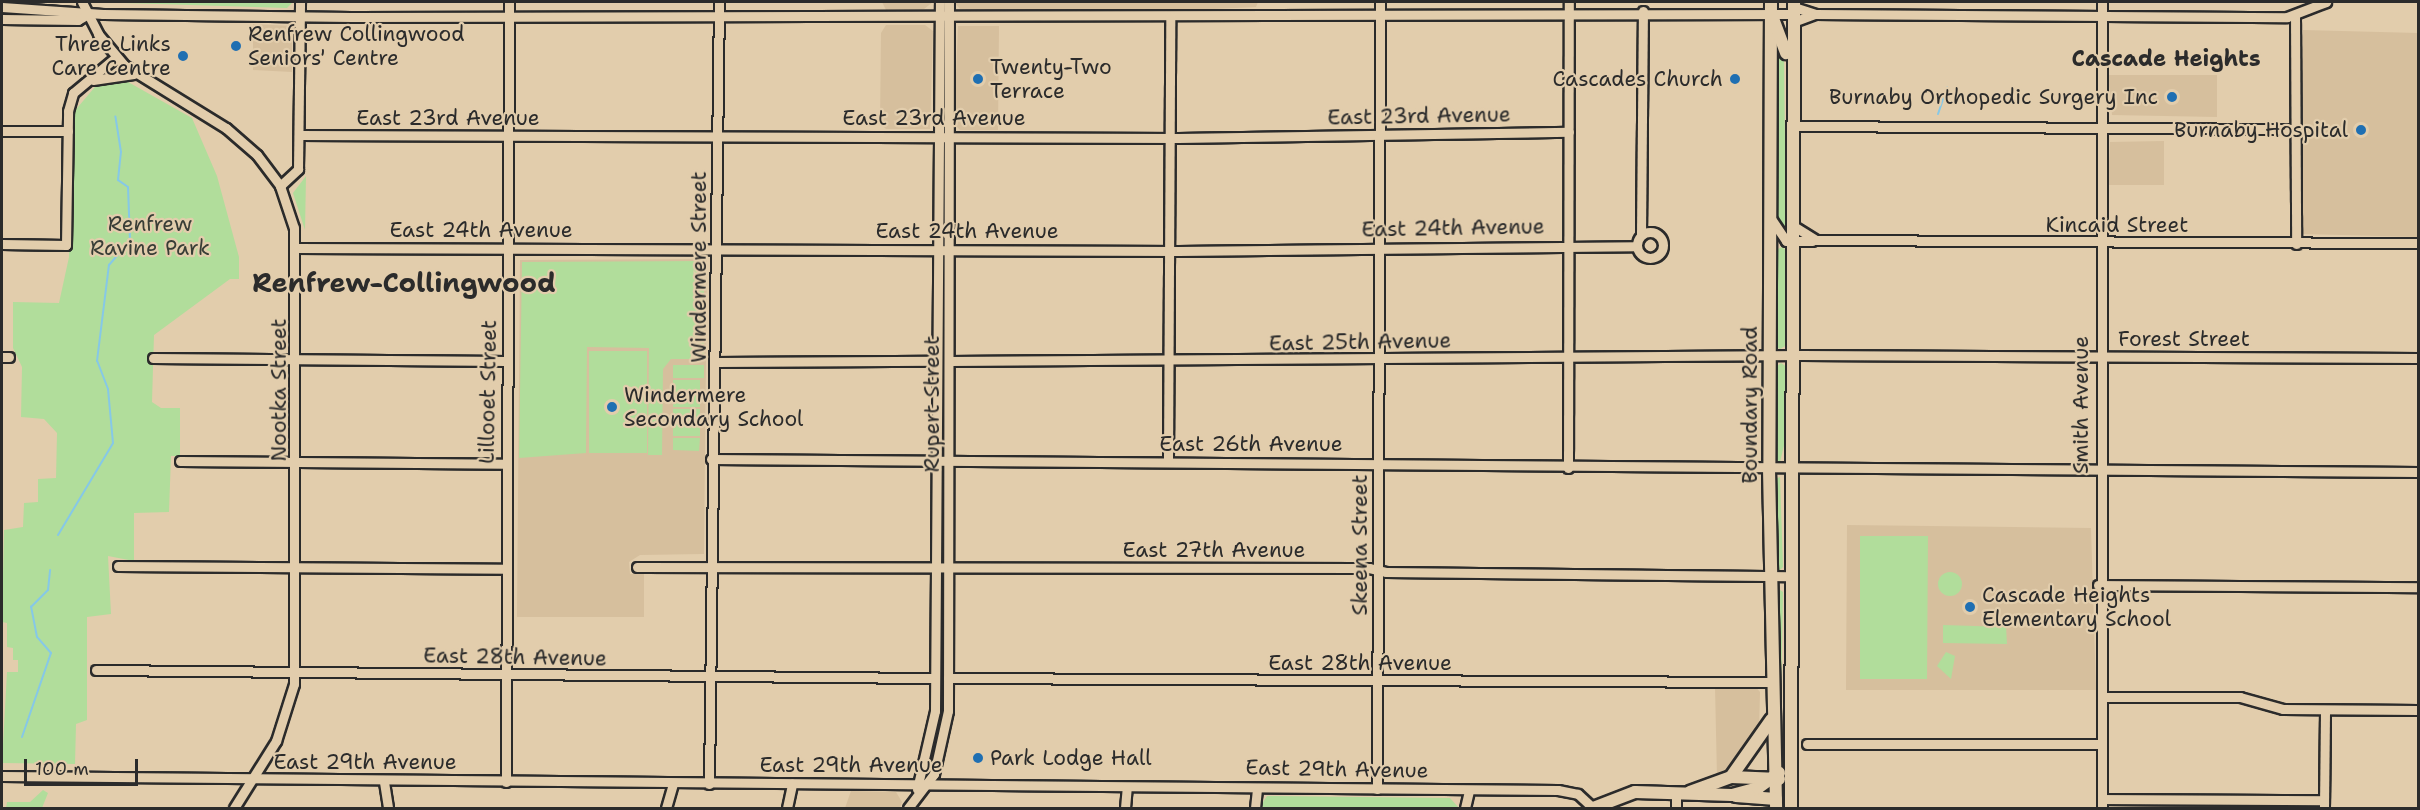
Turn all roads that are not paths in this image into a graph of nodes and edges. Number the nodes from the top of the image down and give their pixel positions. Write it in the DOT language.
graph roads {
  1 [pos="82,2"];
  2 [pos="300,2"];
  3 [pos="509,2"];
  4 [pos="718,2"];
  5 [pos="940,2"];
  6 [pos="949,2"];
  7 [pos="1380,2"];
  8 [pos="2102,2"];
  9 [pos="2326,2"];
  10 [pos="1569,6"];
  11 [pos="2,7"];
  12 [pos="1771,7"];
  13 [pos="1643,11"];
  14 [pos="1793,11"];
  15 [pos="1380,13"];
  16 [pos="88,14"];
  17 [pos="1815,14"];
  18 [pos="2295,15"];
  19 [pos="300,16"];
  20 [pos="2102,16"];
  21 [pos="509,17"];
  22 [pos="719,17"];
  23 [pos="944,17"];
  24 [pos="1170,17"];
  25 [pos="2,20"];
  26 [pos="116,57"];
  27 [pos="134,74"];
  28 [pos="93,80"];
  29 [pos="1792,101"];
  30 [pos="1792,126"];
  31 [pos="2101,128"];
  32 [pos="2296,129"];
  33 [pos="2,131"];
  34 [pos="68,131"];
  35 [pos="1569,132"];
  36 [pos="1379,134"];
  37 [pos="299,135"];
  38 [pos="509,135"];
  39 [pos="944,136"];
  40 [pos="718,137"];
  41 [pos="1169,138"];
  42 [pos="280,186"];
  43 [pos="1771,212"];
  44 [pos="1792,225"];
  45 [pos="1641,234"];
  46 [pos="1816,240"];
  47 [pos="1792,242"];
  48 [pos="2100,243"];
  49 [pos="2418,243"];
  50 [pos="2,244"];
  51 [pos="1568,244"];
  52 [pos="2296,244"];
  53 [pos="1637,246"];
  54 [pos="1380,247"];
  55 [pos="297,248"];
  56 [pos="508,248"];
  57 [pos="938,249"];
  58 [pos="951,249"];
  59 [pos="718,250"];
  60 [pos="1169,250"];
  61 [pos="1792,356"];
  62 [pos="2099,357"];
  63 [pos="153,358"];
  64 [pos="1568,358"];
  65 [pos="1770,358"];
  66 [pos="2418,358"];
  67 [pos="297,360"];
  68 [pos="1378,360"];
  69 [pos="506,361"];
  70 [pos="937,361"];
  71 [pos="950,361"];
  72 [pos="716,362"];
  73 [pos="1169,363"];
  74 [pos="711,459"];
  75 [pos="936,459"];
  76 [pos="950,459"];
  77 [pos="180,461"];
  78 [pos="1168,462"];
  79 [pos="297,463"];
  80 [pos="505,464"];
  81 [pos="1378,464"];
  82 [pos="1568,468"];
  83 [pos="1791,469"];
  84 [pos="1769,470"];
  85 [pos="2099,471"];
  86 [pos="2418,472"];
  87 [pos="709,565"];
  88 [pos="936,565"];
  89 [pos="949,565"];
  90 [pos="118,566"];
  91 [pos="636,567"];
  92 [pos="296,568"];
  93 [pos="506,569"];
  94 [pos="1377,570"];
  95 [pos="1770,576"];
  96 [pos="1790,576"];
  97 [pos="2098,585"];
  98 [pos="2418,587"];
  99 [pos="96,670"];
  100 [pos="295,672"];
  101 [pos="506,674"];
  102 [pos="709,677"];
  103 [pos="934,678"];
  104 [pos="948,678"];
  105 [pos="1377,679"];
  106 [pos="1771,682"];
  107 [pos="2102,697"];
  108 [pos="2325,710"];
  109 [pos="2418,710"];
  110 [pos="1771,720"];
  111 [pos="1807,744"];
  112 [pos="2102,744"];
  113 [pos="1789,760"];
  114 [pos="2,776"];
  115 [pos="1731,777"];
  116 [pos="1776,778"];
  117 [pos="252,781"];
  118 [pos="384,782"];
  119 [pos="506,782"];
  120 [pos="673,783"];
  121 [pos="709,784"];
  122 [pos="792,784"];
  123 [pos="923,785"];
  124 [pos="1128,787"];
  125 [pos="1257,788"];
  126 [pos="1377,789"];
  127 [pos="1790,789"];
  128 [pos="1469,790"];
  129 [pos="1676,792"];
  130 [pos="1690,792"];
  131 [pos="1732,795"];
  132 [pos="1776,804"];
  133 [pos="2102,804"];
  134 [pos="2324,804"];
  135 [pos="234,808"];
  136 [pos="386,808"];
  137 [pos="666,808"];
  138 [pos="787,808"];
  139 [pos="908,808"];
  140 [pos="1125,808"];
  141 [pos="1255,808"];
  142 [pos="1465,808"];
  143 [pos="1593,808"];
  144 [pos="1676,808"];
  145 [pos="1791,808"];
  1 -- 16 [label="street"];
  2 -- 19 [label="street"];
  3 -- 21 [label="street, Lillooet Street"];
  4 -- 22 [label="street, Windermere Street"];
  5 -- 23 [label="street, Rupert Street"];
  6 -- 23 [label="street, Rupert Street"];
  7 -- 15 [label="street, Skeena Street"];
  8 -- 20 [label="street, Smith Avenue"];
  9 -- 18 [label="street"];
  10 -- 13 [label="street"];
  10 -- 15 [label="street"];
  10 -- 35 [label="street"];
  11 -- 16 [label="street"];
  12 -- 13 [label="street"];
  12 -- 14 [label="street"];
  12 -- 29 [label="main road"];
  12 -- 43 [label="main road, Boundary Road"];
  13 -- 45 [label="street"];
  14 -- 17 [label="street"];
  14 -- 17 [label="street"];
  14 -- 29 [label="main road, Boundary Road"];
  15 -- 24 [label="street"];
  15 -- 36 [label="street, Skeena Street"];
  16 -- 19 [label="street"];
  16 -- 25 [label="street"];
  16 -- 26 [label="street"];
  17 -- 20 [label="street"];
  18 -- 20 [label="street"];
  18 -- 32 [label="street"];
  19 -- 21 [label="street"];
  19 -- 37 [label="street"];
  20 -- 31 [label="street, Smith Avenue"];
  21 -- 22 [label="street"];
  21 -- 38 [label="street, Lillooet Street"];
  22 -- 23 [label="street"];
  22 -- 40 [label="street, Windermere Street"];
  23 -- 24 [label="street"];
  23 -- 39 [label="street, Rupert Street"];
  24 -- 41 [label="street"];
  26 -- 27 [label="street"];
  26 -- 28 [label="street"];
  27 -- 28 [label="street"];
  27 -- 42 [label="street"];
  28 -- 34 [label="street"];
  29 -- 30 [label="main road, Boundary Road"];
  30 -- 31 [label="street"];
  30 -- 44 [label="main road, Boundary Road"];
  31 -- 32 [label="street"];
  31 -- 48 [label="street, Smith Avenue"];
  32 -- 52 [label="street"];
  33 -- 34 [label="street"];
  34 -- 50 [label="street"];
  35 -- 36 [label="street, East 23rd Avenue"];
  35 -- 51 [label="street"];
  36 -- 41 [label="street, East 23rd Avenue"];
  36 -- 54 [label="street, Skeena Street"];
  37 -- 38 [label="street, East 23rd Avenue"];
  37 -- 42 [label="street"];
  38 -- 40 [label="street, East 23rd Avenue"];
  38 -- 56 [label="street, Lillooet Street"];
  39 -- 40 [label="street, East 23rd Avenue"];
  39 -- 41 [label="street, East 23rd Avenue"];
  39 -- 57 [label="street, Rupert Street"];
  39 -- 58 [label="street, Rupert Street"];
  40 -- 59 [label="street, Windermere Street"];
  41 -- 60 [label="street"];
  42 -- 55 [label="street, Nootka Street"];
  43 -- 47 [label="street"];
  43 -- 65 [label="main road, Boundary Road"];
  44 -- 46 [label="street"];
  44 -- 47 [label="main road, Boundary Road"];
  45 -- 53 [label="street"];
  45 -- 53 [label="street, East 24th Avenue"];
  46 -- 47 [label="street, Kincaid Street"];
  46 -- 48 [label="street, Kincaid Street"];
  47 -- 61 [label="main road, Boundary Road"];
  48 -- 52 [label="street, Kincaid Street"];
  48 -- 62 [label="street, Smith Avenue"];
  49 -- 52 [label="street, Kincaid Street"];
  51 -- 53 [label="street, East 24th Avenue"];
  51 -- 54 [label="street, East 24th Avenue"];
  51 -- 64 [label="street"];
  54 -- 60 [label="street, East 24th Avenue"];
  54 -- 68 [label="street, Skeena Street"];
  55 -- 56 [label="street, East 24th Avenue"];
  55 -- 67 [label="street, Nootka Street"];
  56 -- 59 [label="street, East 24th Avenue"];
  56 -- 69 [label="street, Lillooet Street"];
  57 -- 58 [label="street, East 24th Avenue"];
  57 -- 59 [label="street, East 24th Avenue"];
  57 -- 70 [label="street, Rupert Street"];
  58 -- 60 [label="street, East 24th Avenue"];
  58 -- 71 [label="street, Rupert Street"];
  59 -- 72 [label="street, Windermere Street"];
  60 -- 73 [label="street"];
  61 -- 62 [label="street, Forest Street"];
  61 -- 65 [label="street, Forest Street"];
  61 -- 83 [label="main road, Boundary Road"];
  62 -- 66 [label="street, Forest Street"];
  62 -- 85 [label="street, Smith Avenue"];
  63 -- 67 [label="street"];
  64 -- 65 [label="street, East 25th Avenue"];
  64 -- 68 [label="street, East 25th Avenue"];
  64 -- 82 [label="street"];
  65 -- 84 [label="main road, Boundary Road"];
  67 -- 69 [label="street"];
  67 -- 79 [label="street, Nootka Street"];
  68 -- 73 [label="street, East 25th Avenue"];
  68 -- 81 [label="street, Skeena Street"];
  69 -- 80 [label="street, Lillooet Street"];
  70 -- 72 [label="street"];
  70 -- 75 [label="street, Rupert Street"];
  71 -- 73 [label="street, East 25th Avenue"];
  71 -- 76 [label="street, Rupert Street"];
  72 -- 74 [label="street, Windermere Street"];
  73 -- 78 [label="street"];
  74 -- 75 [label="street, East 26th Avenue"];
  74 -- 87 [label="street, Windermere Street"];
  75 -- 76 [label="street, East 26th Avenue"];
  75 -- 88 [label="street, Rupert Street"];
  76 -- 78 [label="street, East 26th Avenue"];
  76 -- 89 [label="street, Rupert Street"];
  77 -- 79 [label="street"];
  78 -- 81 [label="street, East 26th Avenue"];
  79 -- 80 [label="street"];
  79 -- 92 [label="street, Nootka Street"];
  80 -- 93 [label="street, Lillooet Street"];
  81 -- 82 [label="street, East 26th Avenue"];
  81 -- 94 [label="street, Skeena Street"];
  82 -- 84 [label="street, East 26th Avenue"];
  83 -- 84 [label="street, East 26th Avenue"];
  83 -- 85 [label="street, East 26th Avenue"];
  83 -- 96 [label="main road, Boundary Road"];
  84 -- 95 [label="main road, Boundary Road"];
  85 -- 86 [label="street, East 26th Avenue"];
  85 -- 97 [label="street, Smith Avenue"];
  87 -- 88 [label="street, East 27th Avenue"];
  87 -- 91 [label="street, East 27th Avenue"];
  87 -- 102 [label="street, Windermere Street"];
  88 -- 89 [label="street, East 27th Avenue"];
  88 -- 103 [label="street, Rupert Street"];
  89 -- 94 [label="street, East 27th Avenue"];
  89 -- 104 [label="street, Rupert Street"];
  90 -- 92 [label="street"];
  92 -- 93 [label="street"];
  92 -- 100 [label="street, Nootka Street"];
  93 -- 101 [label="street, Lillooet Street"];
  94 -- 95 [label="street, East 27th Avenue"];
  94 -- 105 [label="street, Skeena Street"];
  95 -- 96 [label="street, East 27th Avenue"];
  95 -- 106 [label="main road, Boundary Road"];
  96 -- 113 [label="main road, Boundary Road"];
  97 -- 98 [label="street"];
  97 -- 107 [label="street, Smith Avenue"];
  99 -- 100 [label="street, East 28th Avenue"];
  100 -- 101 [label="street, East 28th Avenue"];
  100 -- 117 [label="street, Nootka Street"];
  101 -- 102 [label="street, East 28th Avenue"];
  101 -- 119 [label="street, Lillooet Street"];
  102 -- 103 [label="street, East 28th Avenue"];
  102 -- 121 [label="street, Windermere Street"];
  103 -- 123 [label="street, Rupert Street"];
  104 -- 105 [label="street, East 28th Avenue"];
  104 -- 123 [label="street, Rupert Street"];
  105 -- 106 [label="street, East 28th Avenue"];
  105 -- 126 [label="street, Skeena Street"];
  106 -- 110 [label="main road, Boundary Road"];
  107 -- 108 [label="street"];
  107 -- 112 [label="street, Smith Avenue"];
  108 -- 109 [label="street"];
  108 -- 134 [label="street"];
  110 -- 115 [label="main road"];
  110 -- 116 [label="main road, Boundary Road"];
  111 -- 112 [label="street"];
  112 -- 133 [label="street, Smith Avenue"];
  113 -- 116 [label="main road"];
  113 -- 127 [label="main road, Boundary Road"];
  114 -- 117 [label="street, East 29th Avenue"];
  115 -- 116 [label="main road, East 29th Avenue"];
  115 -- 130 [label="main road, East 29th Avenue"];
  116 -- 127 [label="main road"];
  116 -- 131 [label="main road, East 29th Avenue"];
  116 -- 132 [label="main road, Boundary Road"];
  117 -- 118 [label="street, East 29th Avenue"];
  117 -- 135 [label="street, Nootka Street"];
  118 -- 119 [label="street, East 29th Avenue"];
  118 -- 136 [label="street"];
  119 -- 120 [label="street, East 29th Avenue"];
  120 -- 121 [label="street, East 29th Avenue"];
  120 -- 137 [label="street"];
  121 -- 122 [label="street, East 29th Avenue"];
  122 -- 123 [label="street, East 29th Avenue"];
  122 -- 138 [label="street"];
  123 -- 124 [label="street, East 29th Avenue"];
  123 -- 139 [label="street, Rupert Street"];
  124 -- 125 [label="street, East 29th Avenue"];
  124 -- 140 [label="street"];
  125 -- 126 [label="street, East 29th Avenue"];
  125 -- 141 [label="street"];
  126 -- 128 [label="street, East 29th Avenue"];
  127 -- 145 [label="main road, Boundary Road"];
  128 -- 142 [label="street"];
  128 -- 143 [label="street, East 29th Avenue"];
  129 -- 130 [label="main road, East 29th Avenue"];
  129 -- 143 [label="main road, East 29th Avenue"];
  129 -- 144 [label="street"];
  130 -- 131 [label="main road, East 29th Avenue"];
  131 -- 132 [label="main road"];
  133 -- 134 [label="street"];
}
